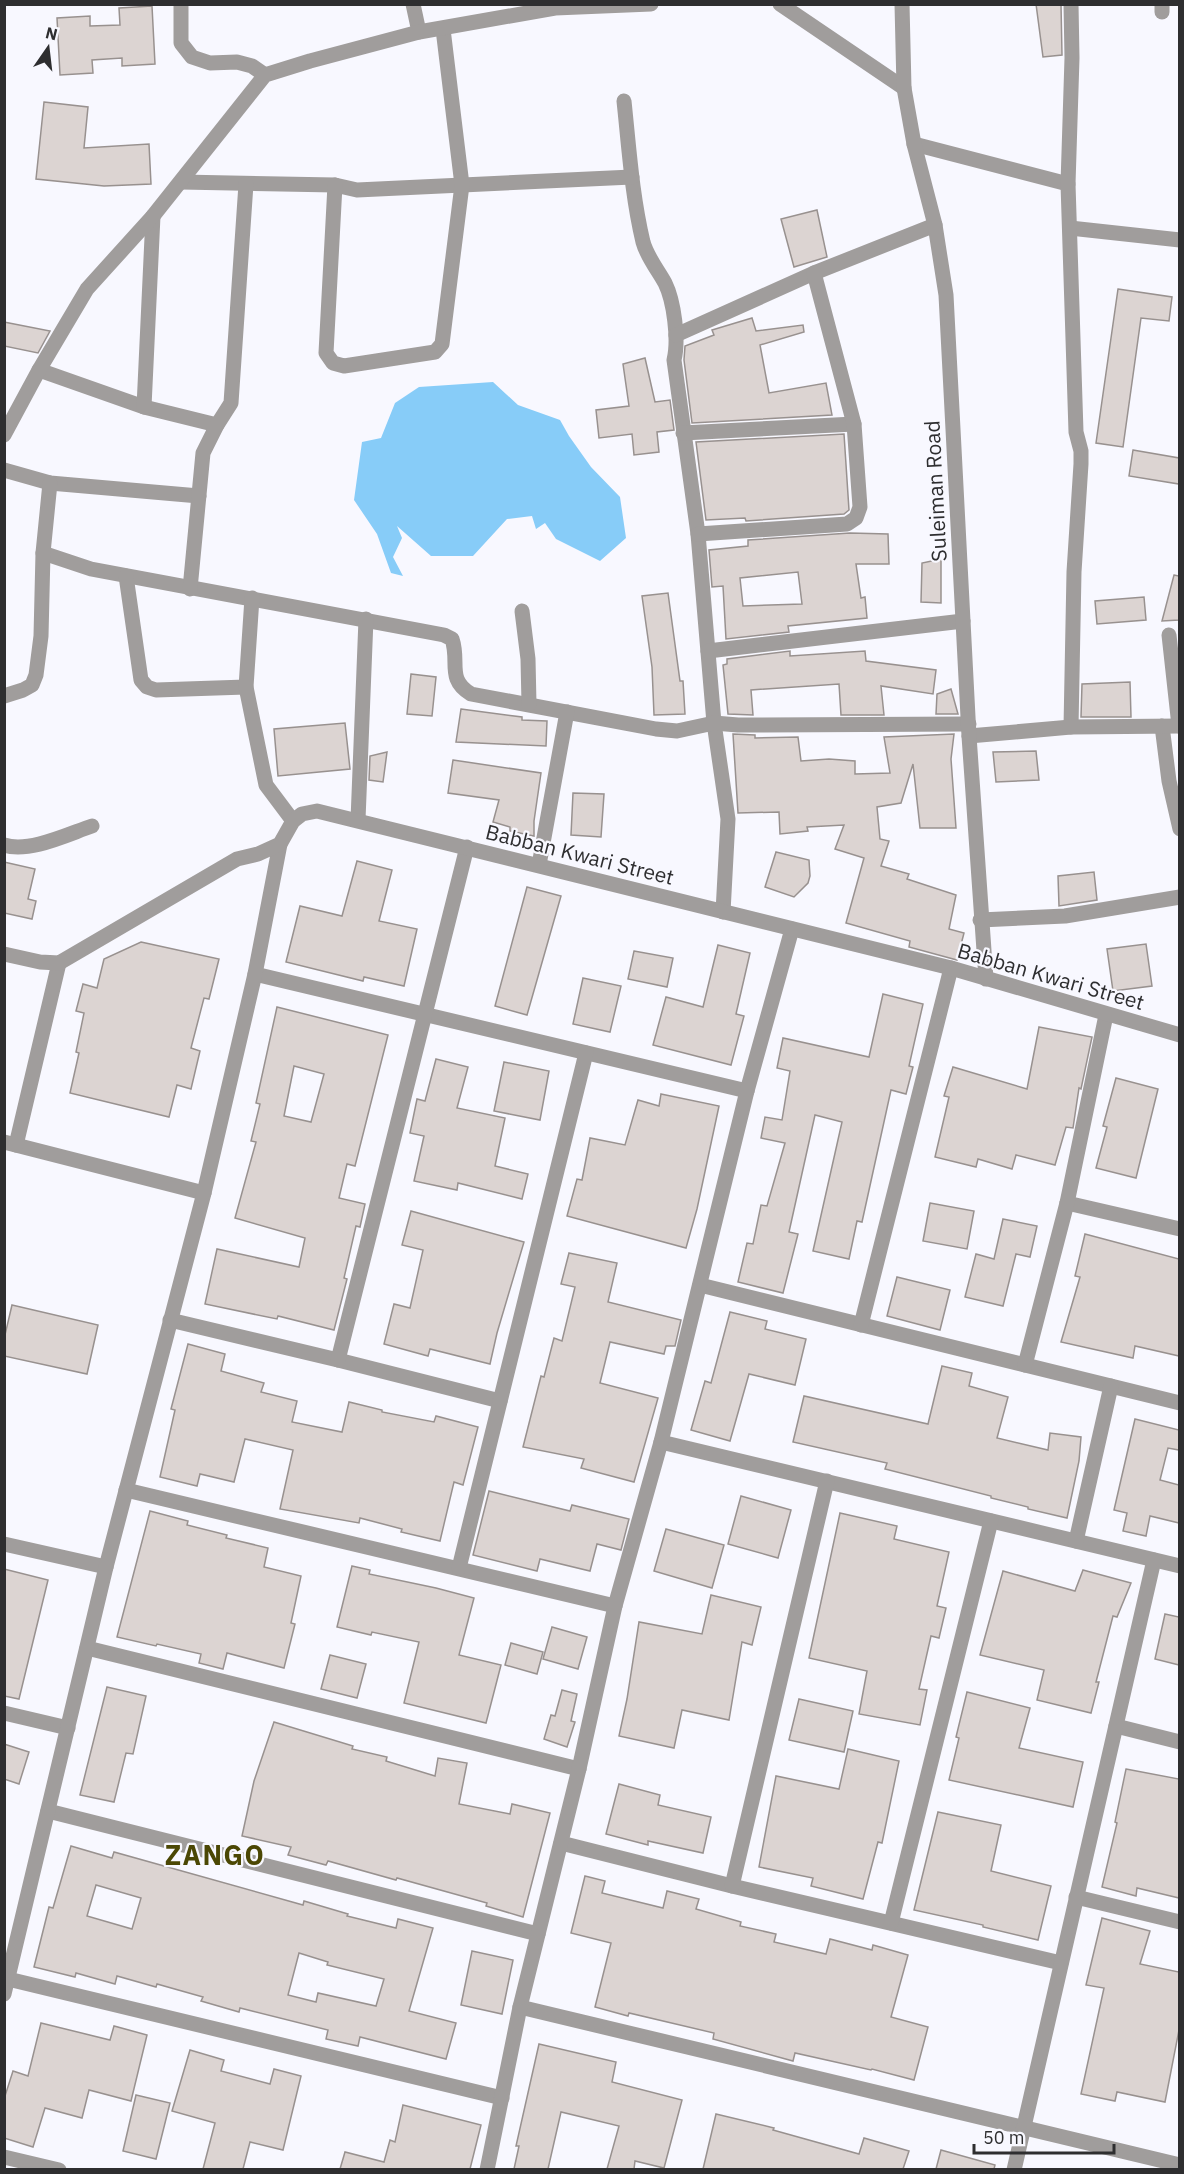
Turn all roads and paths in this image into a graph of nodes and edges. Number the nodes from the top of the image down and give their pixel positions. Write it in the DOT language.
graph roads {
  1 [pos="181,4"];
  2 [pos="413,4"];
  3 [pos="651,4"];
  4 [pos="780,4"];
  5 [pos="902,4"];
  6 [pos="1071,4"];
  7 [pos="555,6"];
  8 [pos="443,29"];
  9 [pos="419,32"];
  10 [pos="265,75"];
  11 [pos="904,88"];
  12 [pos="624,101"];
  13 [pos="914,144"];
  14 [pos="632,177"];
  15 [pos="181,182"];
  16 [pos="246,184"];
  17 [pos="1068,184"];
  18 [pos="335,185"];
  19 [pos="462,185"];
  20 [pos="153,216"];
  21 [pos="935,225"];
  22 [pos="1070,228"];
  23 [pos="1179,240"];
  24 [pos="814,273"];
  25 [pos="676,335"];
  26 [pos="39,370"];
  27 [pos="144,407"];
  28 [pos="854,424"];
  29 [pos="217,425"];
  30 [pos="683,433"];
  31 [pos="4,435"];
  32 [pos="4,470"];
  33 [pos="50,483"];
  34 [pos="199,496"];
  35 [pos="698,534"];
  36 [pos="43,553"];
  37 [pos="126,576"];
  38 [pos="190,589"];
  39 [pos="252,598"];
  40 [pos="522,611"];
  41 [pos="366,619"];
  42 [pos="963,621"];
  43 [pos="1168,635"];
  44 [pos="708,651"];
  45 [pos="246,687"];
  46 [pos="4,696"];
  47 [pos="529,705"];
  48 [pos="567,712"];
  49 [pos="714,723"];
  50 [pos="1162,726"];
  51 [pos="1179,726"];
  52 [pos="1071,727"];
  53 [pos="969,730"];
  54 [pos="358,820"];
  55 [pos="292,821"];
  56 [pos="93,826"];
  57 [pos="1179,829"];
  58 [pos="280,844"];
  59 [pos="4,845"];
  60 [pos="467,847"];
  61 [pos="539,865"];
  62 [pos="1179,897"];
  63 [pos="723,912"];
  64 [pos="980,920"];
  65 [pos="792,929"];
  66 [pos="4,954"];
  67 [pos="59,963"];
  68 [pos="951,968"];
  69 [pos="255,974"];
  70 [pos="986,979"];
  71 [pos="424,1015"];
  72 [pos="1106,1015"];
  73 [pos="1179,1035"];
  74 [pos="586,1053"];
  75 [pos="747,1091"];
  76 [pos="10,1144"];
  77 [pos="204,1193"];
  78 [pos="1066,1203"];
  79 [pos="1179,1229"];
  80 [pos="700,1285"];
  81 [pos="170,1320"];
  82 [pos="861,1325"];
  83 [pos="338,1360"];
  84 [pos="1025,1365"];
  85 [pos="1111,1386"];
  86 [pos="500,1401"];
  87 [pos="1179,1403"];
  88 [pos="660,1442"];
  89 [pos="827,1481"];
  90 [pos="126,1490"];
  91 [pos="991,1521"];
  92 [pos="1076,1541"];
  93 [pos="4,1544"];
  94 [pos="1154,1560"];
  95 [pos="1179,1566"];
  96 [pos="106,1567"];
  97 [pos="459,1568"];
  98 [pos="615,1606"];
  99 [pos="87,1648"];
  100 [pos="4,1713"];
  101 [pos="1116,1726"];
  102 [pos="68,1728"];
  103 [pos="1179,1742"];
  104 [pos="579,1769"];
  105 [pos="48,1811"];
  106 [pos="561,1843"];
  107 [pos="732,1886"];
  108 [pos="1076,1897"];
  109 [pos="1179,1922"];
  110 [pos="891,1923"];
  111 [pos="538,1934"];
  112 [pos="1061,1963"];
  113 [pos="6,1987"];
  114 [pos="520,2007"];
  115 [pos="502,2098"];
  116 [pos="1024,2127"];
  117 [pos="4,2157"];
  118 [pos="1145,2163"];
  119 [pos="1179,2165"];
  120 [pos="59,2169"];
  121 [pos="487,2169"];
  122 [pos="1014,2169"];
  1 -- 10 [label="street"];
  2 -- 9 [label="street"];
  3 -- 7 [label="street"];
  4 -- 11 [label="street"];
  5 -- 11 [label="street, Suleiman Road"];
  6 -- 17 [label="street"];
  7 -- 8 [label="street"];
  8 -- 9 [label="street"];
  8 -- 19 [label="street"];
  9 -- 10 [label="street"];
  10 -- 15 [label="street"];
  11 -- 13 [label="street, Suleiman Road"];
  12 -- 14 [label="street"];
  13 -- 17 [label="street"];
  13 -- 21 [label="street, Suleiman Road"];
  14 -- 19 [label="street"];
  14 -- 25 [label="street"];
  15 -- 16 [label="street"];
  15 -- 20 [label="street"];
  16 -- 18 [label="street"];
  16 -- 29 [label="street"];
  17 -- 22 [label="street"];
  18 -- 19 [label="street"];
  18 -- 19 [label="street"];
  20 -- 26 [label="street"];
  20 -- 27 [label="street"];
  21 -- 24 [label="street"];
  21 -- 42 [label="street, Suleiman Road"];
  22 -- 23 [label="street"];
  22 -- 52 [label="street"];
  24 -- 25 [label="street"];
  24 -- 28 [label="street"];
  25 -- 30 [label="street"];
  26 -- 27 [label="street"];
  26 -- 31 [label="street"];
  27 -- 29 [label="street"];
  28 -- 30 [label="street"];
  28 -- 35 [label="street"];
  29 -- 34 [label="street"];
  30 -- 35 [label="street"];
  32 -- 33 [label="street"];
  33 -- 34 [label="street"];
  33 -- 36 [label="street"];
  34 -- 38 [label="street"];
  35 -- 44 [label="street"];
  36 -- 37 [label="street"];
  36 -- 46 [label="street"];
  37 -- 38 [label="street"];
  37 -- 45 [label="street"];
  38 -- 39 [label="street"];
  39 -- 41 [label="street"];
  39 -- 45 [label="street"];
  40 -- 47 [label="street"];
  41 -- 47 [label="street"];
  41 -- 54 [label="street"];
  42 -- 44 [label="street"];
  42 -- 53 [label="street, Suleiman Road"];
  43 -- 51 [label="street"];
  44 -- 49 [label="street"];
  45 -- 55 [label="street"];
  47 -- 48 [label="street"];
  48 -- 49 [label="street"];
  48 -- 61 [label="street"];
  49 -- 53 [label="street"];
  49 -- 63 [label="street"];
  50 -- 51 [label="street"];
  50 -- 52 [label="street"];
  50 -- 57 [label="street"];
  52 -- 53 [label="street"];
  53 -- 64 [label="street, Suleiman Road"];
  54 -- 55 [label="street, Babban Kwari Street"];
  54 -- 60 [label="street, Babban Kwari Street"];
  55 -- 58 [label="street"];
  56 -- 59 [label="street"];
  58 -- 67 [label="street"];
  58 -- 69 [label="street"];
  60 -- 61 [label="street, Babban Kwari Street"];
  60 -- 71 [label="street"];
  61 -- 63 [label="street, Babban Kwari Street"];
  62 -- 64 [label="street"];
  63 -- 65 [label="street, Babban Kwari Street"];
  64 -- 70 [label="street, Suleiman Road"];
  65 -- 68 [label="street, Babban Kwari Street"];
  65 -- 75 [label="street"];
  66 -- 67 [label="street"];
  67 -- 76 [label="street"];
  68 -- 70 [label="street, Babban Kwari Street"];
  68 -- 82 [label="street"];
  69 -- 71 [label="street"];
  69 -- 77 [label="street"];
  70 -- 72 [label="street, Babban Kwari Street"];
  71 -- 74 [label="street"];
  71 -- 83 [label="street"];
  72 -- 73 [label="street, Babban Kwari Street"];
  72 -- 78 [label="street"];
  74 -- 75 [label="street"];
  74 -- 86 [label="street"];
  75 -- 80 [label="street"];
  76 -- 77 [label="street"];
  77 -- 81 [label="street"];
  78 -- 79 [label="street"];
  78 -- 84 [label="street"];
  80 -- 82 [label="street"];
  80 -- 88 [label="street"];
  81 -- 83 [label="street"];
  81 -- 90 [label="street"];
  82 -- 84 [label="street"];
  83 -- 86 [label="street"];
  84 -- 85 [label="street"];
  85 -- 87 [label="street"];
  85 -- 92 [label="street"];
  86 -- 97 [label="street"];
  88 -- 89 [label="street"];
  88 -- 98 [label="street"];
  89 -- 91 [label="street"];
  89 -- 107 [label="street"];
  90 -- 96 [label="street"];
  90 -- 97 [label="street"];
  91 -- 92 [label="street"];
  91 -- 110 [label="street"];
  92 -- 94 [label="street"];
  93 -- 96 [label="street"];
  94 -- 95 [label="street"];
  94 -- 101 [label="street"];
  96 -- 99 [label="street"];
  97 -- 98 [label="street"];
  98 -- 104 [label="street"];
  99 -- 102 [label="street"];
  99 -- 104 [label="street"];
  100 -- 102 [label="street"];
  101 -- 103 [label="street"];
  101 -- 108 [label="street"];
  102 -- 105 [label="street"];
  104 -- 106 [label="street"];
  105 -- 111 [label="street"];
  105 -- 113 [label="street"];
  106 -- 107 [label="street"];
  106 -- 111 [label="street"];
  107 -- 110 [label="street"];
  108 -- 109 [label="street"];
  108 -- 112 [label="street"];
  110 -- 112 [label="street"];
  111 -- 114 [label="street"];
  112 -- 116 [label="street"];
  113 -- 115 [label="street"];
  114 -- 115 [label="street"];
  114 -- 116 [label="street"];
  115 -- 121 [label="street"];
  116 -- 118 [label="street"];
  116 -- 122 [label="street"];
  117 -- 120 [label="street"];
  118 -- 119 [label="street"];
}
